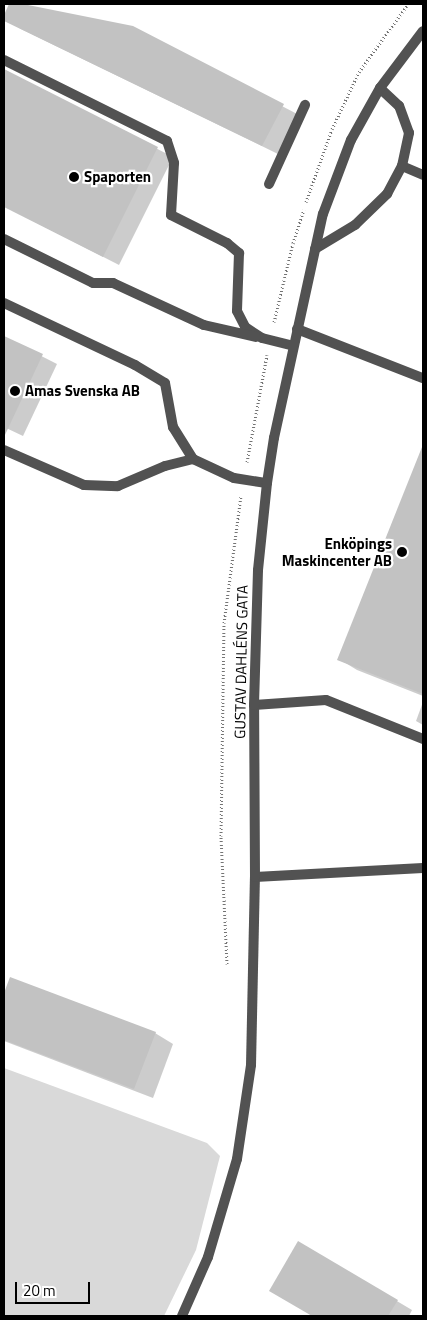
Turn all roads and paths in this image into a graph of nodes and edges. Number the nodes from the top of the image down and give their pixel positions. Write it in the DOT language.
graph roads {
  1 [pos="423,31"];
  2 [pos="4,60"];
  3 [pos="380,88"];
  4 [pos="306,105"];
  5 [pos="402,166"];
  6 [pos="423,176"];
  7 [pos="268,184"];
  8 [pos="4,239"];
  9 [pos="315,249"];
  10 [pos="4,302"];
  11 [pos="297,329"];
  12 [pos="262,338"];
  13 [pos="293,346"];
  14 [pos="423,378"];
  15 [pos="4,450"];
  16 [pos="193,459"];
  17 [pos="267,482"];
  18 [pos="254,705"];
  19 [pos="423,739"];
  20 [pos="423,868"];
  21 [pos="255,877"];
  22 [pos="182,1316"];
  1 -- 3 [label="street, GUSTAV DAHLÉNS GATA"];
  2 -- 12 [label="street"];
  3 -- 5 [label="street"];
  3 -- 9 [label="street, GUSTAV DAHLÉNS GATA"];
  4 -- 7 [label="street"];
  5 -- 6 [label="street"];
  5 -- 9 [label="street"];
  8 -- 12 [label="street"];
  9 -- 11 [label="street, GUSTAV DAHLÉNS GATA"];
  10 -- 16 [label="street"];
  11 -- 13 [label="street, GUSTAV DAHLÉNS GATA"];
  11 -- 14 [label="street"];
  12 -- 13 [label="street"];
  13 -- 17 [label="street, GUSTAV DAHLÉNS GATA"];
  15 -- 16 [label="street"];
  16 -- 17 [label="street"];
  17 -- 18 [label="street, GUSTAV DAHLÉNS GATA"];
  18 -- 19 [label="street"];
  18 -- 21 [label="street, GUSTAV DAHLÉNS GATA"];
  20 -- 21 [label="street"];
  21 -- 22 [label="street, GUSTAV DAHLÉNS GATA"];
}
